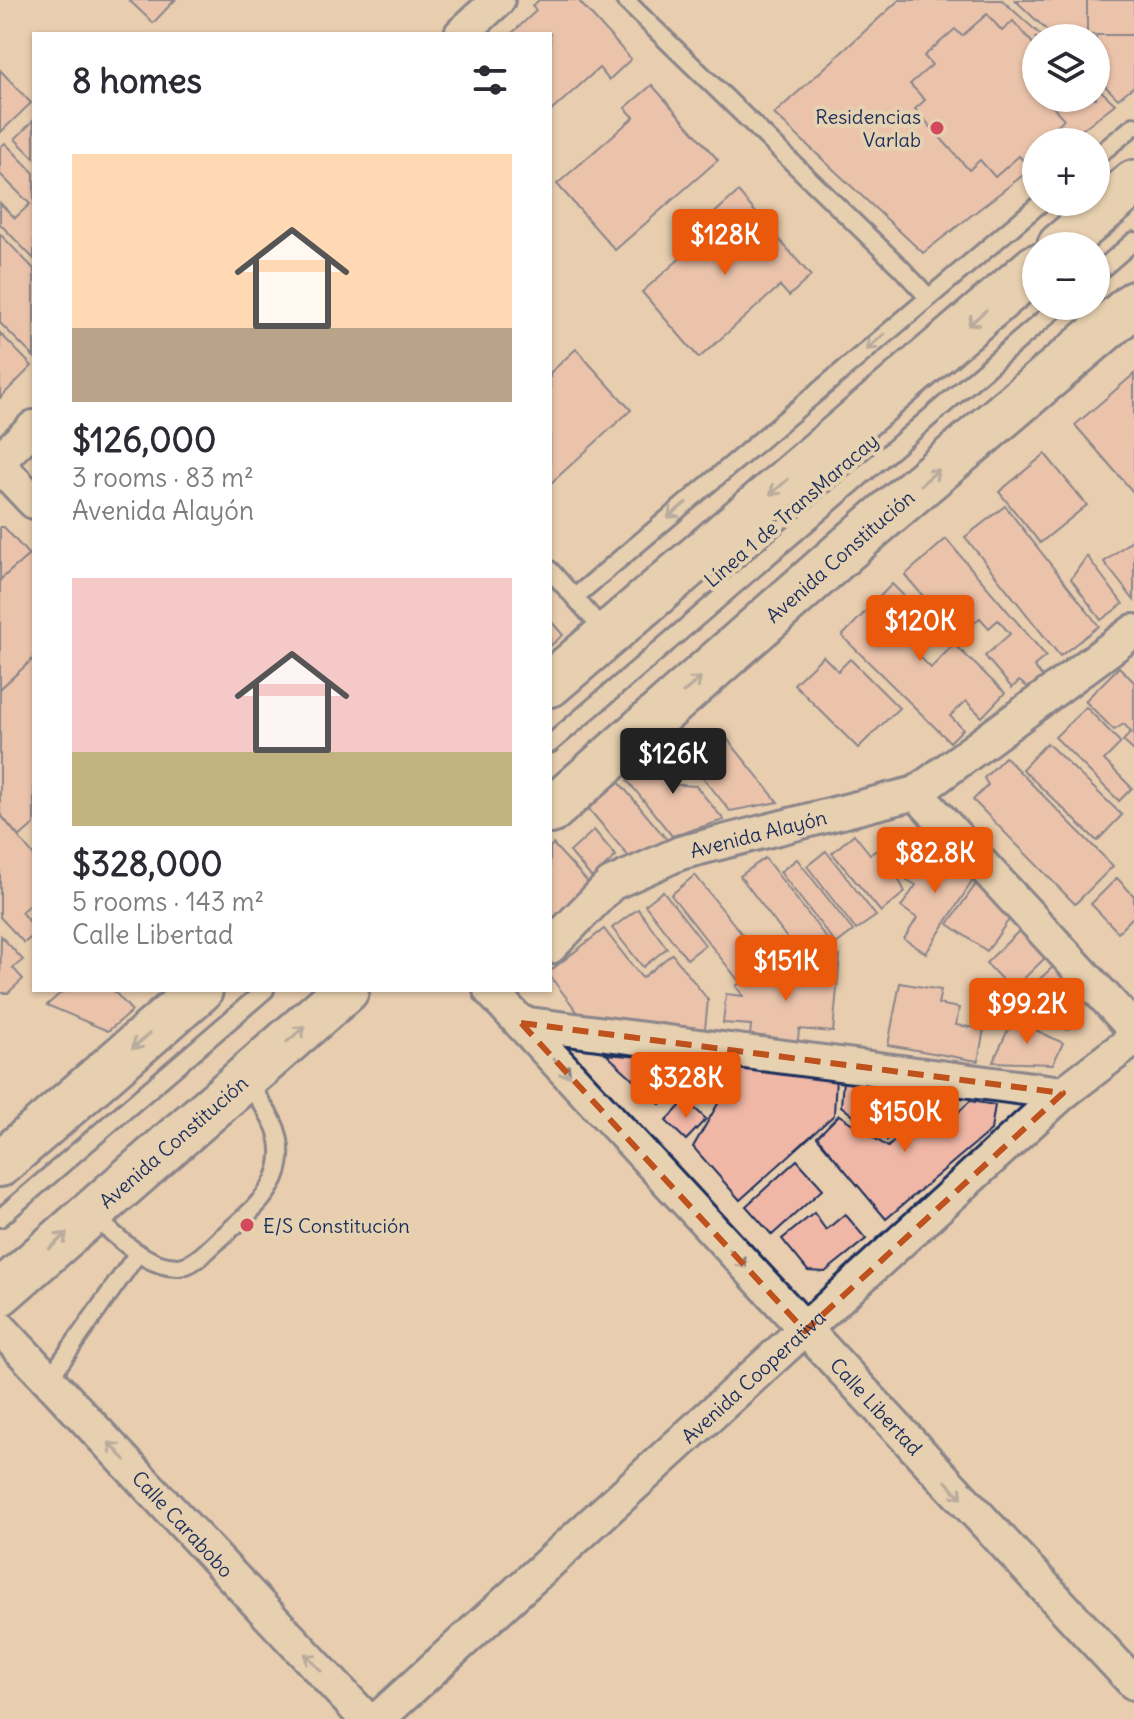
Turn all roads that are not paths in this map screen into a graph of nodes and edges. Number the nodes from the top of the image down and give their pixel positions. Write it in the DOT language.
graph roads {
  1 [pos="498,0"];
  2 [pos="625,0"];
  3 [pos="463,32"];
  4 [pos="1134,126"];
  5 [pos="1110,146"];
  6 [pos="1134,183"];
  7 [pos="1025,216"];
  8 [pos="1076,232"];
  9 [pos="1134,241"];
  10 [pos="1110,262"];
  11 [pos="1022,279"];
  12 [pos="928,297"];
  13 [pos="1134,304"];
  14 [pos="1043,320"];
  15 [pos="32,429"];
  16 [pos="0,459"];
  17 [pos="0,466"];
  18 [pos="32,500"];
  19 [pos="552,572"];
  20 [pos="575,597"];
  21 [pos="1134,631"];
  22 [pos="607,634"];
  23 [pos="552,682"];
  24 [pos="552,742"];
  25 [pos="916,793"];
  26 [pos="552,809"];
  27 [pos="552,945"];
  28 [pos="263,992"];
  29 [pos="344,992"];
  30 [pos="499,993"];
  31 [pos="182,998"];
  32 [pos="521,1023"];
  33 [pos="1134,1029"];
  34 [pos="1134,1039"];
  35 [pos="246,1079"];
  36 [pos="1063,1093"];
  37 [pos="0,1164"];
  38 [pos="89,1213"];
  39 [pos="0,1218"];
  40 [pos="138,1253"];
  41 [pos="0,1293"];
  42 [pos="0,1328"];
  43 [pos="805,1331"];
  44 [pos="49,1379"];
  45 [pos="1134,1683"];
  46 [pos="366,1719"];
  47 [pos="378,1719"];
  1 -- 3 [label="street"];
  2 -- 12 [label="lane"];
  4 -- 5 [label="lane"];
  6 -- 8 [label="street"];
  7 -- 12 [label="lane"];
  9 -- 10 [label="lane"];
  11 -- 22 [label="street, one-way"];
  12 -- 20 [label="lane, one-way"];
  26 -- 13 [label="street, Avenida Constitución, one-way"];
  14 -- 24 [label="lane, Línea 1 de TransMaracay"];
  15 -- 16 [label="street"];
  17 -- 18 [label="street"];
  19 -- 20 [label="lane"];
  20 -- 22 [label="lane"];
  21 -- 25 [label="street, Avenida Alayón"];
  22 -- 23 [label="street"];
  25 -- 27 [label="street, Avenida Alayón"];
  25 -- 33 [label="street"];
  28 -- 39 [label="lane"];
  35 -- 29 [label="street, Avenida Constitución, one-way"];
  30 -- 32 [label="street, Calle Libertad"];
  31 -- 37 [label="street, one-way"];
  32 -- 36 [label="street"];
  32 -- 43 [label="street, Calle Libertad, one-way"];
  34 -- 36 [label="street, Avenida Cooperativa"];
  35 -- 38 [label="street, Avenida Constitución"];
  35 -- 40 [label="lane"];
  36 -- 43 [label="street, Avenida Cooperativa"];
  38 -- 40 [label="lane"];
  41 -- 38 [label="street, Avenida Constitución, one-way"];
  40 -- 44 [label="lane"];
  42 -- 44 [label="street, Calle Carabobo"];
  43 -- 45 [label="street, Calle Libertad, one-way"];
  43 -- 47 [label="street, Avenida Cooperativa"];
  46 -- 44 [label="street, Calle Carabobo, one-way"];
}
